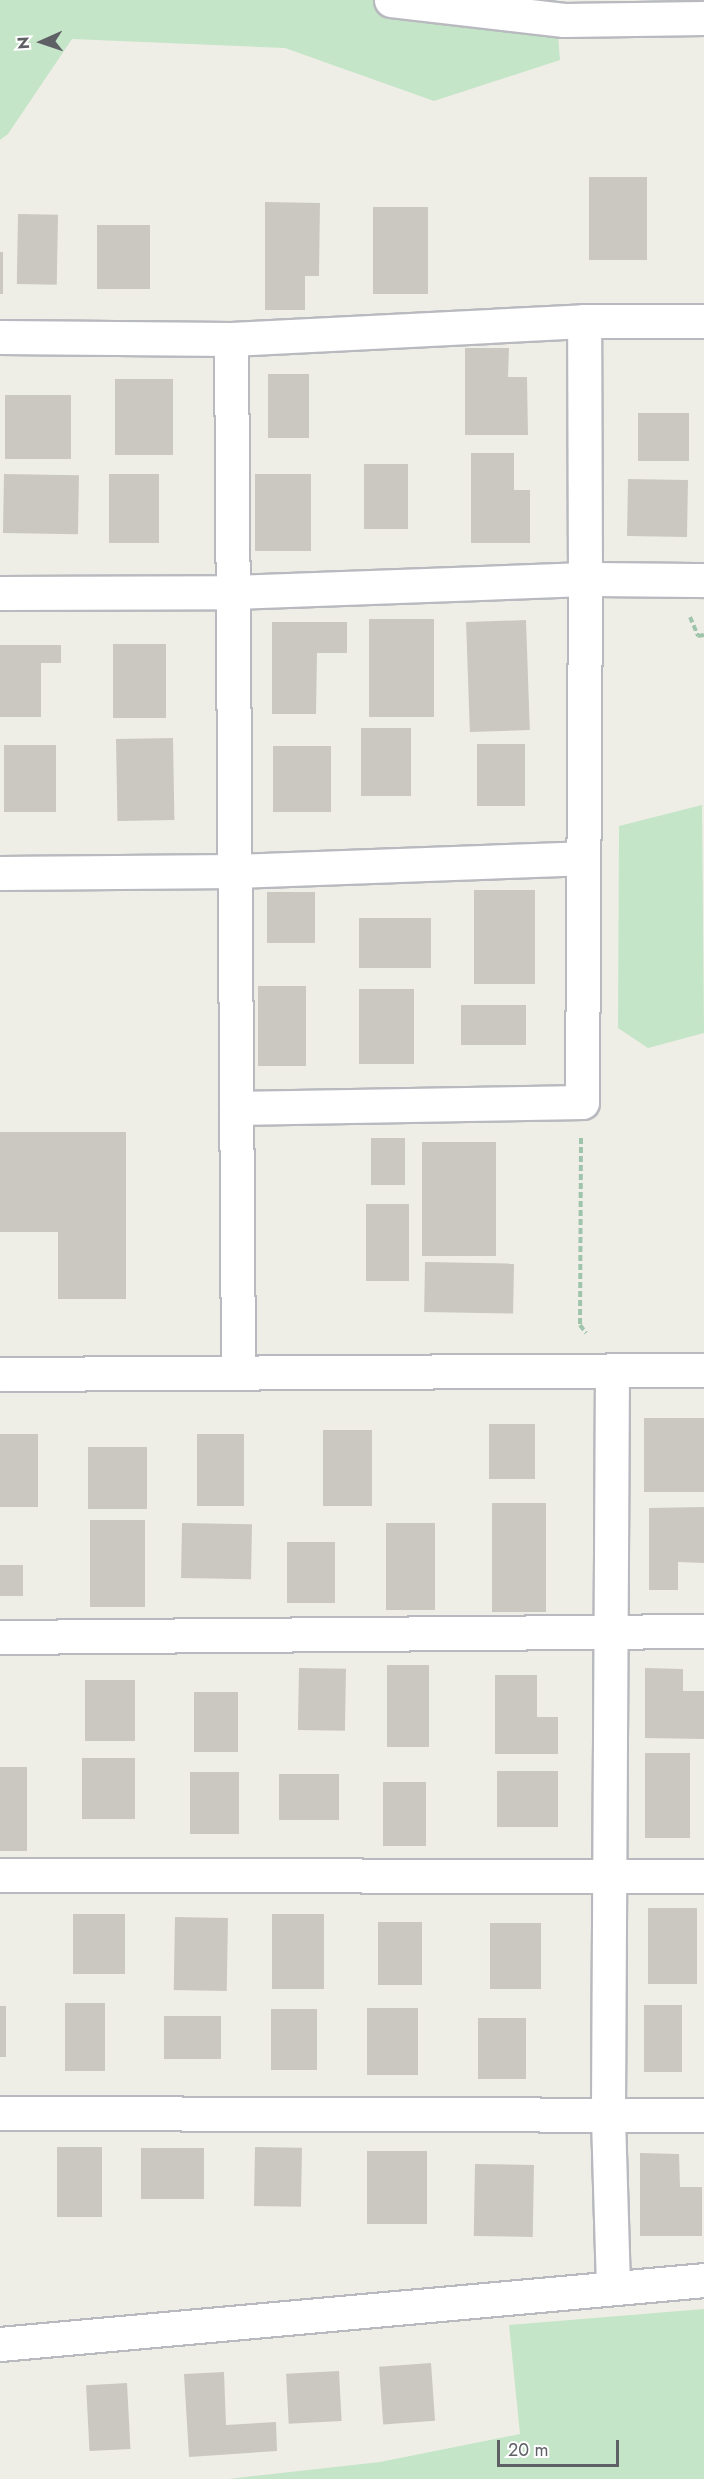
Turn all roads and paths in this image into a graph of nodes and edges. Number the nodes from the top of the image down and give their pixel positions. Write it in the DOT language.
graph roads {
  1 [pos="391,0"];
  2 [pos="704,18"];
  3 [pos="584,321"];
  4 [pos="704,321"];
  5 [pos="0,337"];
  6 [pos="231,339"];
  7 [pos="585,579"];
  8 [pos="704,580"];
  9 [pos="233,592"];
  10 [pos="0,593"];
  11 [pos="583,858"];
  12 [pos="234,871"];
  13 [pos="0,873"];
  14 [pos="582,1102"];
  15 [pos="236,1108"];
  16 [pos="704,1370"];
  17 [pos="612,1371"];
  18 [pos="238,1372"];
  19 [pos="0,1374"];
  20 [pos="612,1631"];
  21 [pos="704,1631"];
  22 [pos="0,1637"];
  23 [pos="0,1875"];
  24 [pos="704,1876"];
  25 [pos="612,1877"];
  26 [pos="0,2113"];
  27 [pos="704,2115"];
  28 [pos="608,2118"];
  29 [pos="704,2280"];
  30 [pos="613,2288"];
  31 [pos="0,2344"];
  1 -- 2 [label="street"];
  3 -- 4 [label="street"];
  3 -- 6 [label="street"];
  3 -- 7 [label="street"];
  5 -- 6 [label="street"];
  6 -- 9 [label="street"];
  7 -- 8 [label="street"];
  7 -- 9 [label="street"];
  7 -- 11 [label="street"];
  9 -- 10 [label="street"];
  9 -- 12 [label="street"];
  11 -- 12 [label="street"];
  11 -- 14 [label="street"];
  12 -- 13 [label="street"];
  12 -- 15 [label="street"];
  14 -- 15 [label="street"];
  14 -- 17 [label="path"];
  15 -- 18 [label="street"];
  16 -- 17 [label="street"];
  17 -- 18 [label="street"];
  17 -- 20 [label="street"];
  18 -- 19 [label="street"];
  20 -- 21 [label="street"];
  20 -- 22 [label="street"];
  20 -- 25 [label="street"];
  23 -- 25 [label="street"];
  24 -- 25 [label="street"];
  25 -- 28 [label="street"];
  26 -- 28 [label="street"];
  27 -- 28 [label="street"];
  28 -- 30 [label="street"];
  29 -- 30 [label="street"];
  30 -- 31 [label="street"];
}
